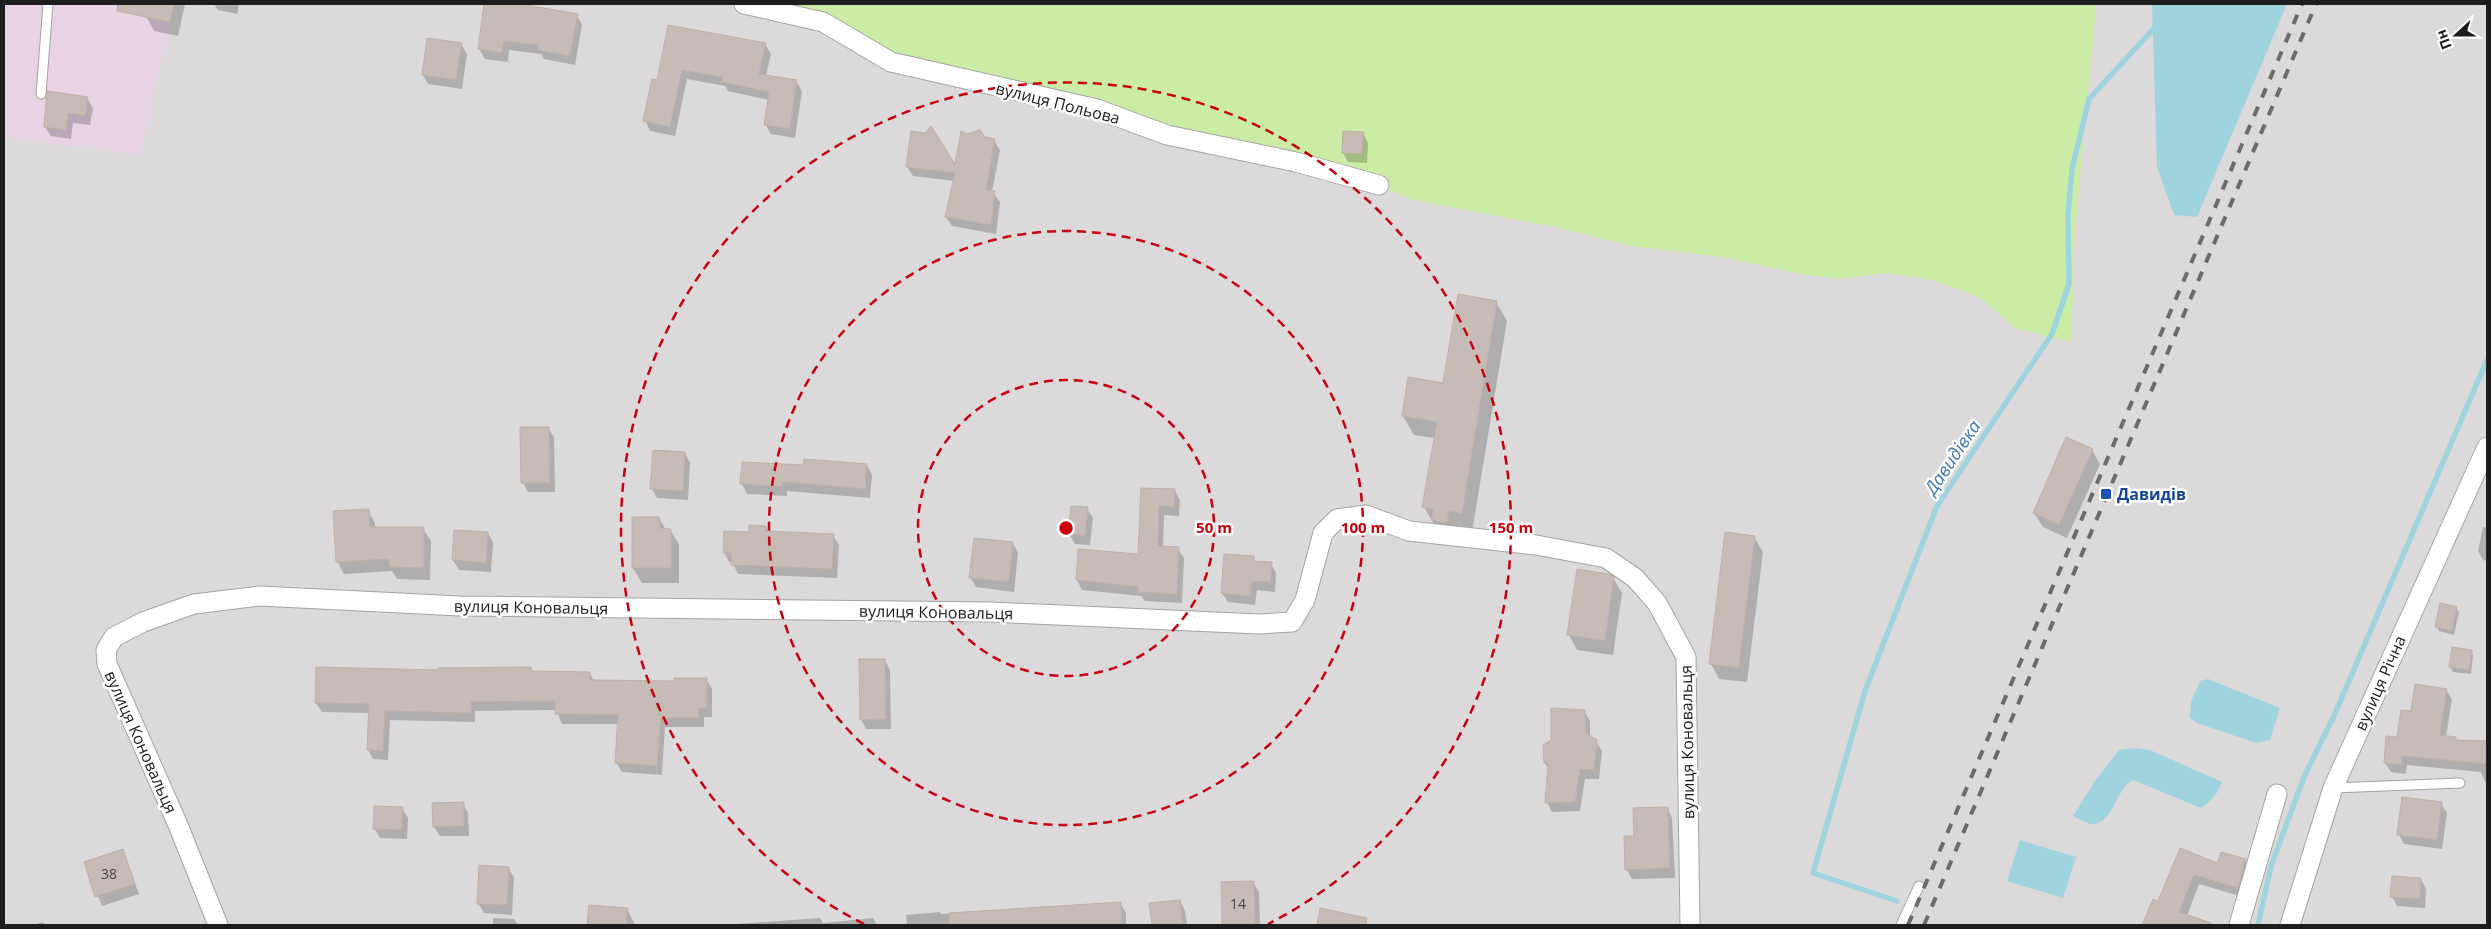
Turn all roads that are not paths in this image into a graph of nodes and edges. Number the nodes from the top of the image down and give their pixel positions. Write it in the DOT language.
graph roads {
  1 [pos="48,4"];
  2 [pos="744,4"];
  3 [pos="41,94"];
  4 [pos="1379,185"];
  5 [pos="2487,447"];
  6 [pos="2460,783"];
  7 [pos="2333,788"];
  8 [pos="2277,794"];
  9 [pos="1919,886"];
  10 [pos="218,925"];
  11 [pos="1690,925"];
  12 [pos="1901,925"];
  13 [pos="2239,925"];
  14 [pos="2290,925"];
  1 -- 3 [label="lane"];
  2 -- 4 [label="street, вулиця Польова"];
  5 -- 7 [label="street, вулиця Річна"];
  6 -- 7 [label="lane"];
  7 -- 14 [label="street, вулиця Річна"];
  8 -- 13 [label="street"];
  9 -- 12 [label="lane"];
  10 -- 11 [label="street, вулиця Коновальця"];
}
